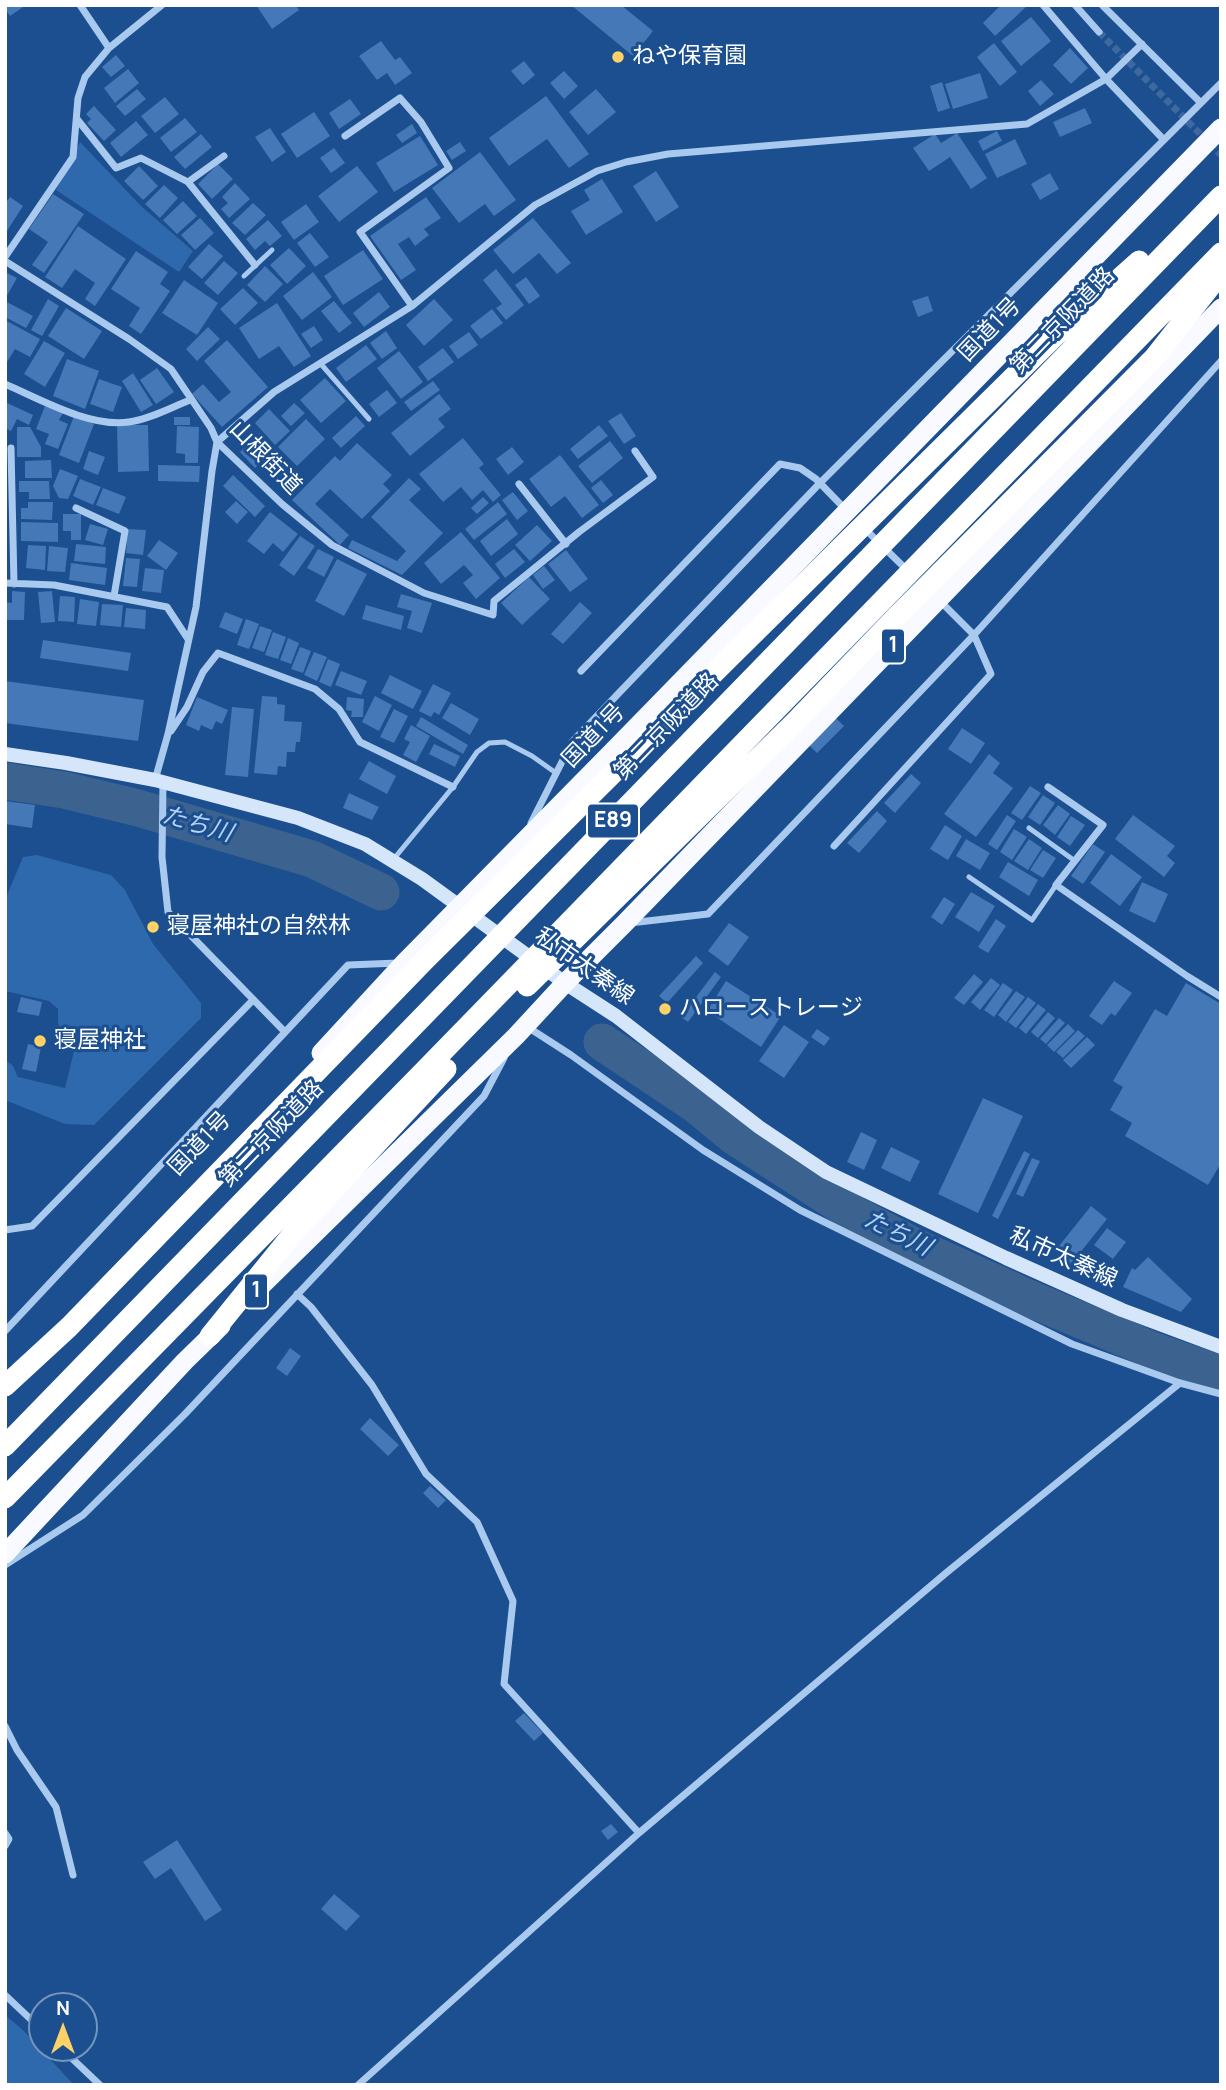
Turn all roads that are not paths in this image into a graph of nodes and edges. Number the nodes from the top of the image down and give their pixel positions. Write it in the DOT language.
graph roads {
  1 [pos="80,5"];
  2 [pos="162,5"];
  3 [pos="1043,5"];
  4 [pos="1074,5"];
  5 [pos="1102,5"];
  6 [pos="1099,32"];
  7 [pos="1142,44"];
  8 [pos="109,48"];
  9 [pos="1106,79"];
  10 [pos="1221,83"];
  11 [pos="1201,103"];
  12 [pos="77,118"];
  13 [pos="1221,128"];
  14 [pos="345,136"];
  15 [pos="1164,140"];
  16 [pos="224,156"];
  17 [pos="188,183"];
  18 [pos="1221,188"];
  19 [pos="1221,195"];
  20 [pos="272,250"];
  21 [pos="1221,253"];
  22 [pos="5,259"];
  23 [pos="256,265"];
  24 [pos="1221,273"];
  25 [pos="244,276"];
  26 [pos="412,306"];
  27 [pos="1221,308"];
  28 [pos="1221,361"];
  29 [pos="320,363"];
  30 [pos="5,384"];
  31 [pos="190,400"];
  32 [pos="369,419"];
  33 [pos="217,442"];
  34 [pos="11,448"];
  35 [pos="635,451"];
  36 [pos="519,484"];
  37 [pos="819,484"];
  38 [pos="9,497"];
  39 [pos="76,508"];
  40 [pos="566,544"];
  41 [pos="10,583"];
  42 [pos="114,596"];
  43 [pos="974,635"];
  44 [pos="188,639"];
  45 [pos="581,671"];
  46 [pos="168,734"];
  47 [pos="5,754"];
  48 [pos="556,773"];
  49 [pos="159,781"];
  50 [pos="1048,787"];
  51 [pos="453,788"];
  52 [pos="1029,828"];
  53 [pos="834,846"];
  54 [pos="518,849"];
  55 [pos="393,860"];
  56 [pos="1074,861"];
  57 [pos="969,877"];
  58 [pos="1056,885"];
  59 [pos="459,908"];
  60 [pos="624,924"];
  61 [pos="404,963"];
  62 [pos="565,983"];
  63 [pos="1221,997"];
  64 [pos="253,1000"];
  65 [pos="284,1031"];
  66 [pos="521,1031"];
  67 [pos="5,1230"];
  68 [pos="297,1294"];
  69 [pos="5,1331"];
  70 [pos="210,1336"];
  71 [pos="1221,1347"];
  72 [pos="1180,1383"];
  73 [pos="5,1384"];
  74 [pos="1221,1394"];
  75 [pos="5,1446"];
  76 [pos="5,1498"];
  77 [pos="5,1554"];
  78 [pos="5,1564"];
  79 [pos="5,1726"];
  80 [pos="5,1833"];
  81 [pos="639,1833"];
  82 [pos="5,1846"];
  83 [pos="72,1875"];
  84 [pos="5,1995"];
  85 [pos="28,2017"];
  86 [pos="76,2062"];
  87 [pos="100,2085"];
  88 [pos="358,2085"];
  1 -- 8 [label="street"];
  2 -- 8 [label="street"];
  3 -- 9 [label="street"];
  4 -- 6 [label="street"];
  5 -- 7 [label="street"];
  7 -- 9 [label="street"];
  7 -- 11 [label="street"];
  8 -- 12 [label="street"];
  9 -- 15 [label="street"];
  9 -- 26 [label="street"];
  10 -- 11 [label="street"];
  11 -- 15 [label="street"];
  12 -- 17 [label="street"];
  12 -- 22 [label="street"];
  13 -- 54 [label="highway, 国道1号, bridge"];
  14 -- 26 [label="street"];
  15 -- 37 [label="street"];
  16 -- 17 [label="street"];
  17 -- 23 [label="street"];
  18 -- 73 [label="highway, bridge"];
  19 -- 75 [label="highway, 第二京阪道路 / E89, bridge"];
  20 -- 23 [label="lane"];
  21 -- 76 [label="highway, E89, bridge"];
  22 -- 31 [label="street, 山根街道"];
  23 -- 25 [label="lane"];
  24 -- 70 [label="highway, bridge"];
  26 -- 29 [label="street"];
  27 -- 60 [label="highway, 1, bridge"];
  28 -- 43 [label="street"];
  29 -- 32 [label="lane"];
  29 -- 33 [label="street"];
  30 -- 31 [label="street"];
  31 -- 33 [label="street, 山根街道"];
  33 -- 40 [label="street, 山根街道"];
  33 -- 44 [label="street"];
  34 -- 38 [label="street"];
  35 -- 40 [label="street"];
  36 -- 40 [label="street"];
  37 -- 43 [label="street"];
  37 -- 45 [label="street"];
  37 -- 48 [label="street"];
  38 -- 41 [label="street"];
  39 -- 42 [label="street"];
  41 -- 42 [label="street"];
  42 -- 44 [label="street"];
  43 -- 53 [label="street"];
  43 -- 60 [label="street"];
  44 -- 46 [label="street"];
  46 -- 49 [label="street"];
  46 -- 51 [label="street"];
  47 -- 49 [label="main road, 私市太秦線"];
  48 -- 51 [label="lane"];
  48 -- 54 [label="street"];
  49 -- 55 [label="main road, 私市太秦線"];
  49 -- 64 [label="street"];
  50 -- 56 [label="street"];
  51 -- 55 [label="lane"];
  52 -- 56 [label="lane"];
  54 -- 59 [label="highway, 国道1号"];
  55 -- 59 [label="main road, 私市太秦線"];
  56 -- 58 [label="street"];
  57 -- 58 [label="lane"];
  58 -- 63 [label="street"];
  59 -- 61 [label="highway, 国道1号"];
  59 -- 62 [label="main road, 私市太秦線"];
  60 -- 62 [label="highway, 1, bridge"];
  61 -- 65 [label="street"];
  61 -- 73 [label="highway, 国道1号"];
  62 -- 66 [label="highway, 1"];
  62 -- 71 [label="main road, 私市太秦線"];
  64 -- 65 [label="street"];
  64 -- 67 [label="street"];
  65 -- 69 [label="street"];
  66 -- 68 [label="street"];
  66 -- 70 [label="highway, 1"];
  66 -- 72 [label="street"];
  68 -- 78 [label="street"];
  68 -- 81 [label="street"];
  70 -- 77 [label="highway, 1"];
  72 -- 74 [label="street"];
  72 -- 81 [label="street"];
  79 -- 83 [label="street"];
  80 -- 82 [label="street"];
  81 -- 88 [label="street"];
  84 -- 85 [label="street"];
  86 -- 87 [label="street"];
}
